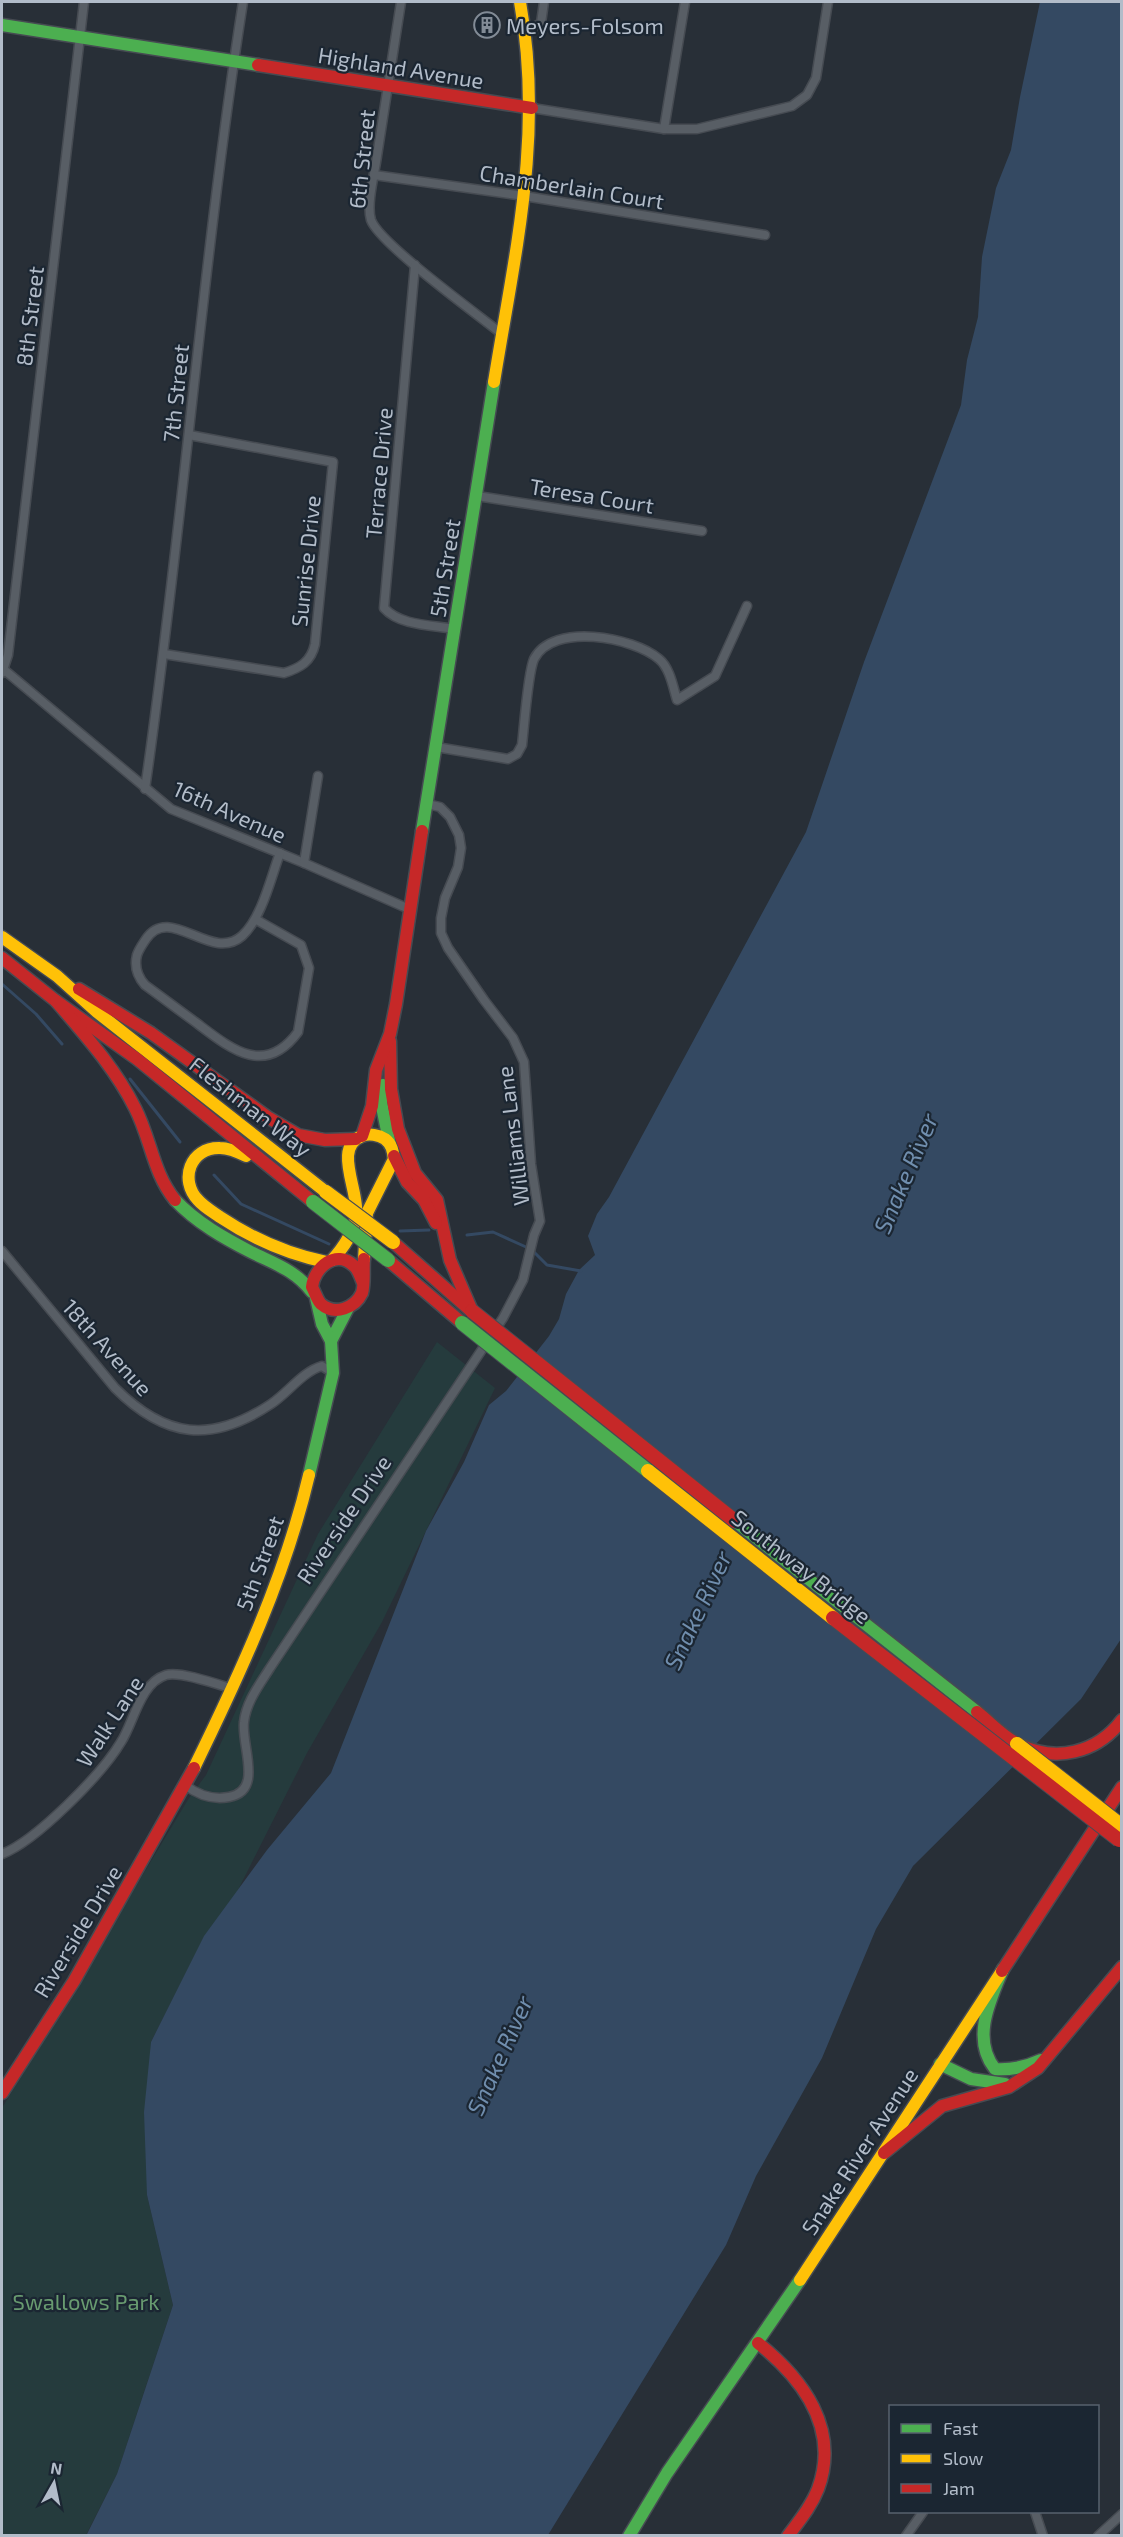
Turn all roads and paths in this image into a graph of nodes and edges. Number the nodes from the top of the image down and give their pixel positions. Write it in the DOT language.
graph roads {
  1 [pos="84,2"];
  2 [pos="243,2"];
  3 [pos="401,2"];
  4 [pos="520,2"];
  5 [pos="544,2"];
  6 [pos="685,2"];
  7 [pos="828,2"];
  8 [pos="2,25"];
  9 [pos="526,32"];
  10 [pos="79,36"];
  11 [pos="234,61"];
  12 [pos="388,86"];
  13 [pos="532,108"];
  14 [pos="664,129"];
  15 [pos="374,175"];
  16 [pos="524,196"];
  17 [pos="765,235"];
  18 [pos="415,265"];
  19 [pos="502,334"];
  20 [pos="189,435"];
  21 [pos="477,496"];
  22 [pos="702,531"];
  23 [pos="747,606"];
  24 [pos="455,629"];
  25 [pos="164,654"];
  26 [pos="2,671"];
  27 [pos="436,747"];
  28 [pos="318,776"];
  29 [pos="145,789"];
  30 [pos="427,804"];
  31 [pos="280,853"];
  32 [pos="304,863"];
  33 [pos="409,909"];
  34 [pos="255,919"];
  35 [pos="2,937"];
  36 [pos="2,958"];
  37 [pos="57,976"];
  38 [pos="56,1001"];
  39 [pos="390,1034"];
  40 [pos="390,1064"];
  41 [pos="359,1137"];
  42 [pos="392,1150"];
  43 [pos="260,1161"];
  44 [pos="540,1221"];
  45 [pos="444,1235"];
  46 [pos="2,1251"];
  47 [pos="329,1261"];
  48 [pos="363,1282"];
  49 [pos="314,1296"];
  50 [pos="348,1308"];
  51 [pos="472,1311"];
  52 [pos="462,1323"];
  53 [pos="331,1341"];
  54 [pos="333,1373"];
  55 [pos="232,1689"];
  56 [pos="1122,1720"];
  57 [pos="1017,1744"];
  58 [pos="184,1787"];
  59 [pos="1122,1787"];
  60 [pos="1121,1838"];
  61 [pos="2,1854"];
  62 [pos="1122,1967"];
  63 [pos="1003,1968"];
  64 [pos="1050,2055"];
  65 [pos="940,2064"];
  66 [pos="1020,2081"];
  67 [pos="2,2093"];
  68 [pos="884,2153"];
  69 [pos="758,2343"];
  70 [pos="922,2513"];
  71 [pos="1036,2513"];
  72 [pos="1122,2514"];
  73 [pos="629,2535"];
  74 [pos="788,2535"];
  75 [pos="906,2535"];
  76 [pos="1043,2535"];
  77 [pos="1098,2535"];
  1 -- 10 [label="street, 8th Street"];
  2 -- 11 [label="street, 7th Street"];
  3 -- 12 [label="street, 6th Street"];
  4 -- 9 [label="main road, 5th Street"];
  5 -- 9 [label="street"];
  6 -- 14 [label="street"];
  7 -- 14 [label="street, Highland Avenue"];
  8 -- 10 [label="main road, Highland Avenue"];
  9 -- 13 [label="main road, 5th Street"];
  10 -- 11 [label="main road, Highland Avenue"];
  10 -- 26 [label="street, 8th Street"];
  11 -- 12 [label="main road, Highland Avenue"];
  11 -- 20 [label="street, 7th Street"];
  12 -- 13 [label="main road, Highland Avenue"];
  12 -- 15 [label="street, 6th Street"];
  13 -- 14 [label="street, Highland Avenue"];
  13 -- 16 [label="main road, 5th Street"];
  15 -- 16 [label="street, Chamberlain Court"];
  15 -- 18 [label="street, 6th Street"];
  16 -- 17 [label="street, Chamberlain Court"];
  16 -- 19 [label="main road, 5th Street"];
  18 -- 19 [label="street, 6th Street"];
  18 -- 24 [label="street, Terrace Drive"];
  19 -- 21 [label="main road, 5th Street"];
  20 -- 25 [label="street, 7th Street"];
  20 -- 25 [label="street, Sunrise Drive"];
  21 -- 22 [label="street, Teresa Court"];
  21 -- 24 [label="main road, 5th Street"];
  23 -- 27 [label="street"];
  24 -- 27 [label="main road, 5th Street"];
  25 -- 29 [label="street, 7th Street"];
  26 -- 29 [label="street, 16th Avenue"];
  27 -- 30 [label="main road, 5th Street"];
  28 -- 32 [label="street"];
  29 -- 31 [label="street, 16th Avenue"];
  30 -- 33 [label="main road, 5th Street"];
  30 -- 44 [label="street, Williams Lane"];
  31 -- 32 [label="street, 16th Avenue"];
  31 -- 34 [label="street"];
  32 -- 33 [label="street, 16th Avenue"];
  33 -- 39 [label="main road, 5th Street"];
  34 -- 34 [label="street"];
  35 -- 37 [label="main road, Fleshman Way"];
  36 -- 38 [label="main road, Fleshman Way"];
  37 -- 41 [label="main road"];
  37 -- 51 [label="main road, Fleshman Way, bridge"];
  38 -- 43 [label="main road, Fleshman Way"];
  38 -- 49 [label="main road"];
  39 -- 40 [label="main road, 5th Street"];
  39 -- 41 [label="main road, 5th Street"];
  40 -- 42 [label="main road, 5th Street"];
  40 -- 45 [label="main road"];
  41 -- 42 [label="main road"];
  41 -- 47 [label="main road, 5th Street"];
  42 -- 45 [label="main road, 5th Street"];
  42 -- 48 [label="main road"];
  43 -- 47 [label="main road"];
  43 -- 52 [label="main road, Fleshman Way, bridge"];
  44 -- 58 [label="street, Riverside Drive"];
  45 -- 51 [label="main road"];
  46 -- 54 [label="street, 18th Avenue"];
  47 -- 48 [label="main road"];
  47 -- 49 [label="main road"];
  48 -- 50 [label="main road"];
  49 -- 50 [label="main road"];
  49 -- 53 [label="main road, 5th Street"];
  50 -- 53 [label="main road"];
  51 -- 57 [label="main road, Southway Bridge, bridge"];
  52 -- 60 [label="main road, Southway Bridge, bridge"];
  53 -- 54 [label="main road, 5th Street"];
  54 -- 55 [label="main road, 5th Street"];
  55 -- 58 [label="main road, 5th Street"];
  55 -- 61 [label="street, Walk Lane"];
  56 -- 57 [label="main road"];
  57 -- 60 [label="main road, Southway Bridge, bridge"];
  58 -- 67 [label="main road, Riverside Drive"];
  59 -- 63 [label="main road, Snake River Avenue"];
  62 -- 64 [label="main road"];
  63 -- 64 [label="main road"];
  63 -- 65 [label="main road, Snake River Avenue"];
  64 -- 66 [label="main road"];
  65 -- 66 [label="main road"];
  65 -- 68 [label="main road, Snake River Avenue"];
  66 -- 68 [label="main road"];
  68 -- 69 [label="main road, Snake River Avenue"];
  69 -- 73 [label="main road, Snake River Avenue"];
  69 -- 74 [label="main road"];
  70 -- 75 [label="street"];
  71 -- 76 [label="street"];
  72 -- 77 [label="street"];
}
